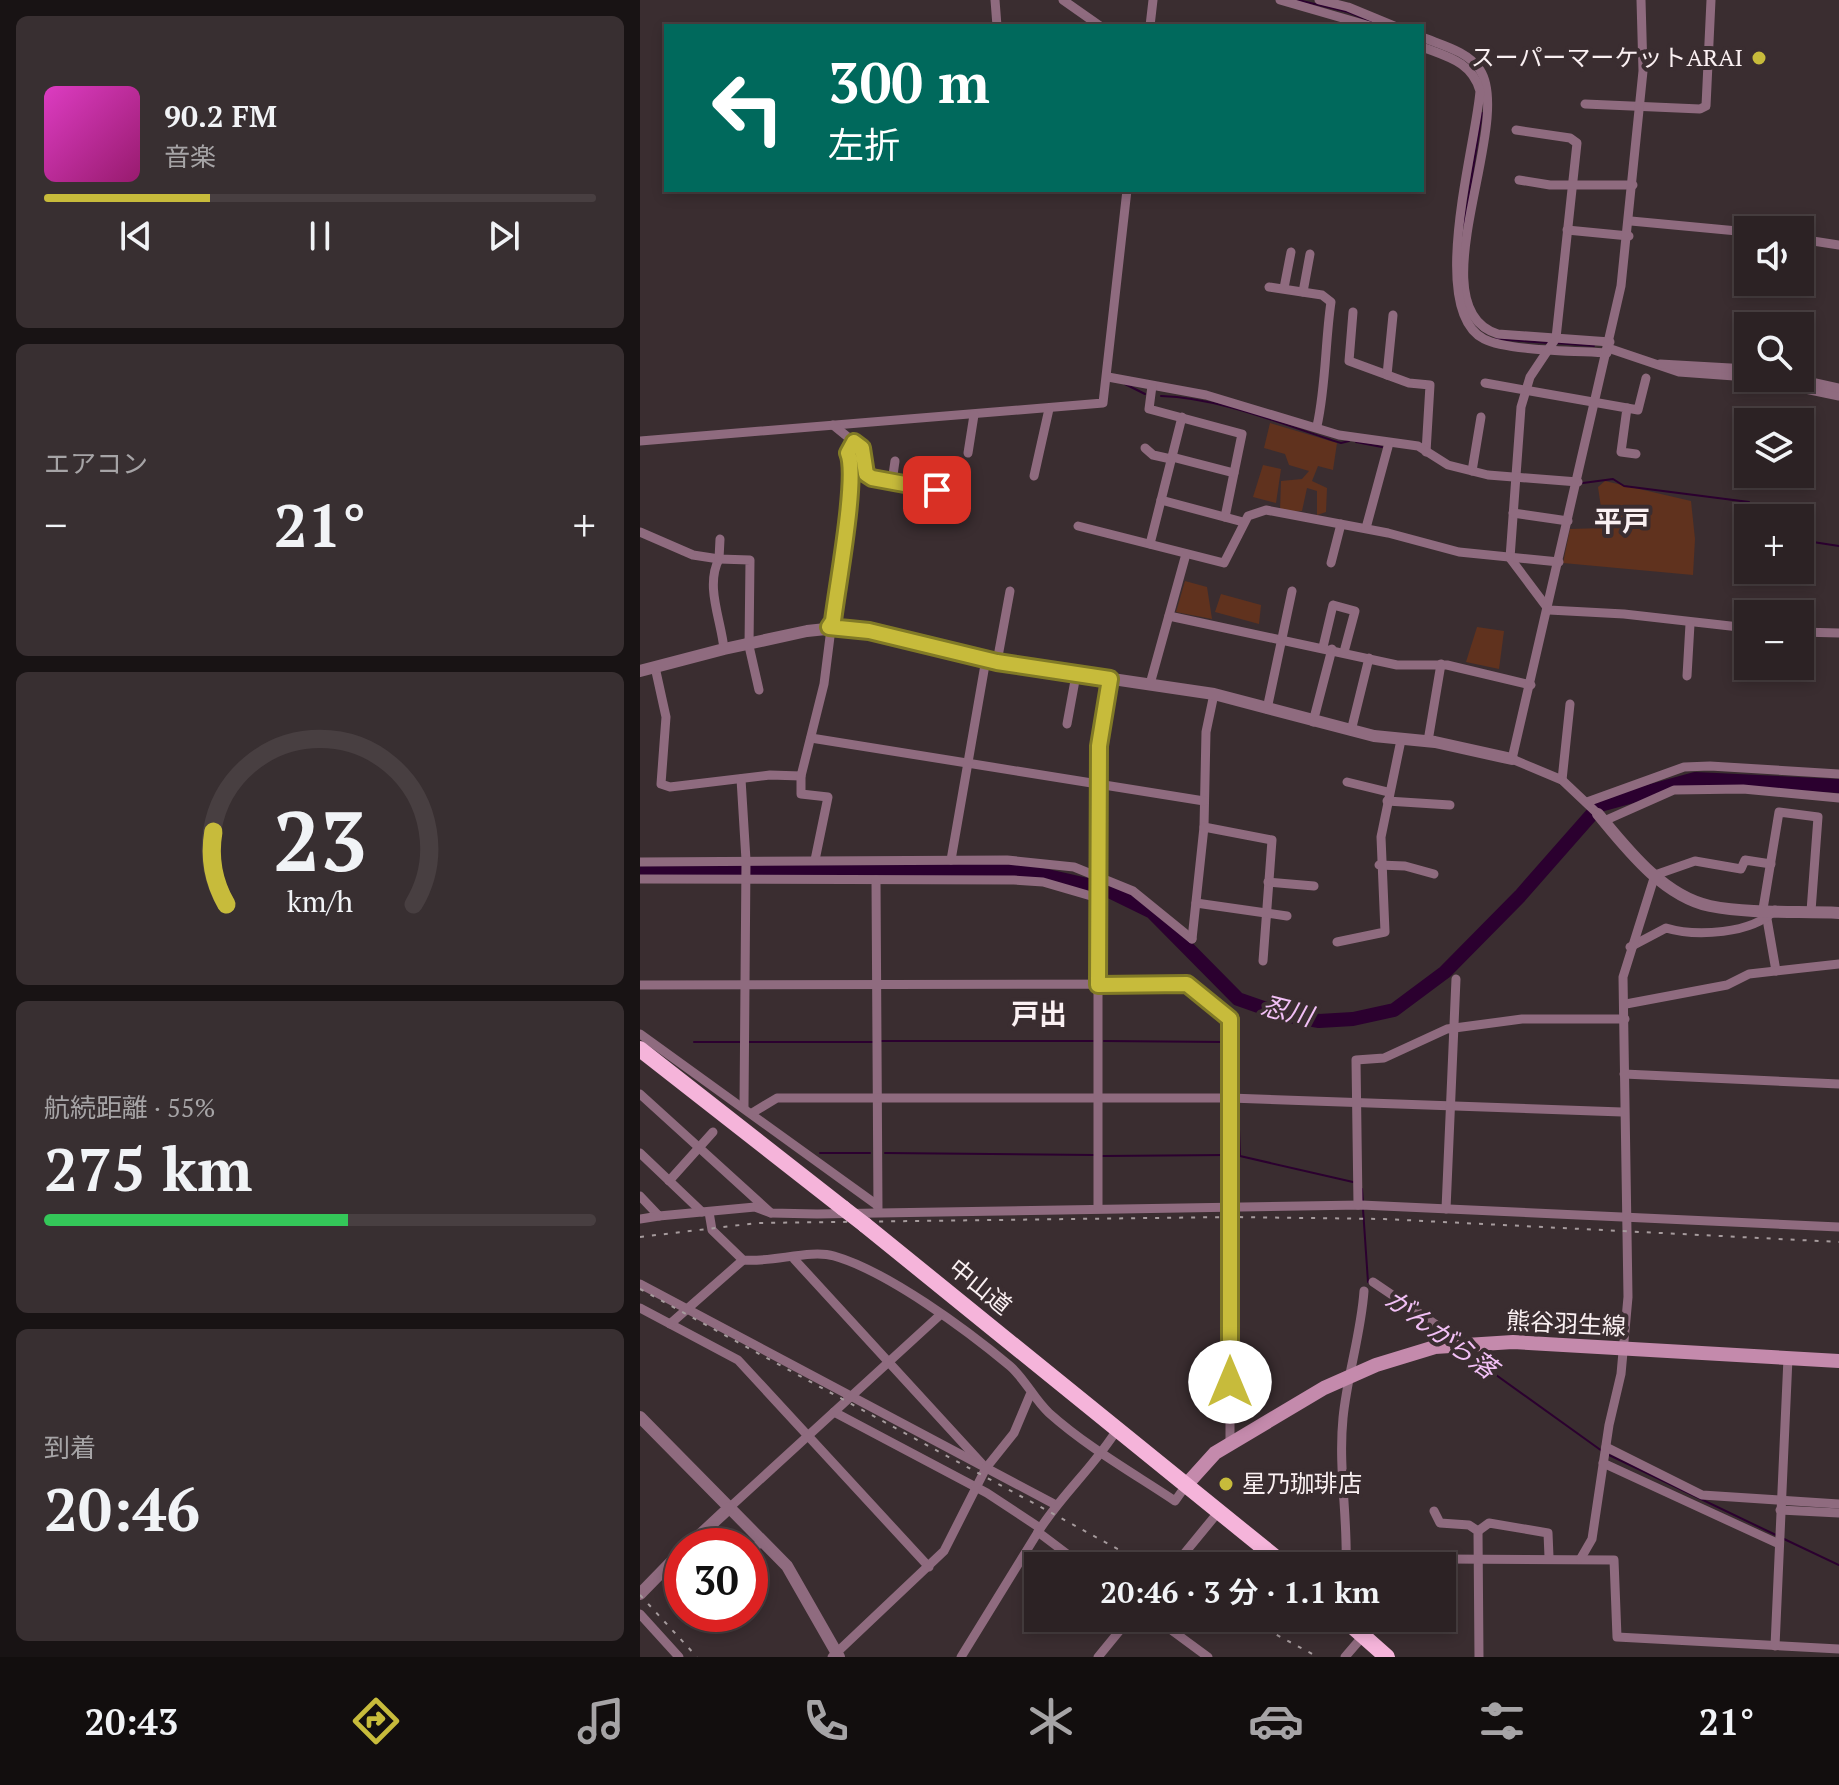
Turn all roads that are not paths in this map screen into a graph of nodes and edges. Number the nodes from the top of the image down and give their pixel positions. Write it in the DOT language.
graph roads {
  1 [pos="995,0"];
  2 [pos="1063,0"];
  3 [pos="1153,0"];
  4 [pos="1280,0"];
  5 [pos="1319,0"];
  6 [pos="1641,0"];
  7 [pos="1711,0"];
  8 [pos="1072,4"];
  9 [pos="997,24"];
  10 [pos="1097,24"];
  11 [pos="1150,24"];
  12 [pos="1363,24"];
  13 [pos="1389,24"];
  14 [pos="1424,38"];
  15 [pos="1424,48"];
  16 [pos="1585,104"];
  17 [pos="1639,107"];
  18 [pos="1516,130"];
  19 [pos="1519,180"];
  20 [pos="1633,185"];
  21 [pos="1573,186"];
  22 [pos="1127,192"];
  23 [pos="1631,221"];
  24 [pos="1567,230"];
  25 [pos="1734,231"];
  26 [pos="1629,236"];
  27 [pos="1814,241"];
  28 [pos="1839,245"];
  29 [pos="1291,252"];
  30 [pos="1310,254"];
  31 [pos="1269,287"];
  32 [pos="1284,288"];
  33 [pos="1303,292"];
  34 [pos="1353,312"];
  35 [pos="1393,315"];
  36 [pos="1556,338"];
  37 [pos="1608,348"];
  38 [pos="1549,349"];
  39 [pos="1656,364"];
  40 [pos="1734,368"];
  41 [pos="1387,375"];
  42 [pos="1108,377"];
  43 [pos="1734,377"];
  44 [pos="1646,378"];
  45 [pos="1485,383"];
  46 [pos="1814,383"];
  47 [pos="1152,386"];
  48 [pos="1839,388"];
  49 [pos="1526,391"];
  50 [pos="1814,391"];
  51 [pos="1839,396"];
  52 [pos="1595,403"];
  53 [pos="1627,408"];
  54 [pos="1049,409"];
  55 [pos="974,415"];
  56 [pos="1182,417"];
  57 [pos="1481,417"];
  58 [pos="833,425"];
  59 [pos="1317,426"];
  60 [pos="640,441"];
  61 [pos="854,442"];
  62 [pos="1389,443"];
  63 [pos="1145,448"];
  64 [pos="1426,452"];
  65 [pos="968,453"];
  66 [pos="1636,454"];
  67 [pos="1171,458"];
  68 [pos="895,461"];
  69 [pos="1472,471"];
  70 [pos="1234,473"];
  71 [pos="1034,476"];
  72 [pos="1515,479"];
  73 [pos="892,482"];
  74 [pos="1578,482"];
  75 [pos="960,494"];
  76 [pos="1161,500"];
  77 [pos="1513,513"];
  78 [pos="1225,517"];
  79 [pos="1568,521"];
  80 [pos="1243,522"];
  81 [pos="1341,524"];
  82 [pos="1078,526"];
  83 [pos="1366,528"];
  84 [pos="640,532"];
  85 [pos="720,539"];
  86 [pos="1150,544"];
  87 [pos="1186,554"];
  88 [pos="1510,558"];
  89 [pos="719,559"];
  90 [pos="1559,562"];
  91 [pos="1331,563"];
  92 [pos="1010,591"];
  93 [pos="1292,591"];
  94 [pos="1549,610"];
  95 [pos="1169,616"];
  96 [pos="1690,624"];
  97 [pos="829,627"];
  98 [pos="1734,627"];
  99 [pos="1814,632"];
  100 [pos="1839,633"];
  101 [pos="1282,638"];
  102 [pos="749,646"];
  103 [pos="1328,648"];
  104 [pos="724,649"];
  105 [pos="1344,652"];
  106 [pos="1369,658"];
  107 [pos="992,660"];
  108 [pos="1441,664"];
  109 [pos="655,667"];
  110 [pos="640,671"];
  111 [pos="1076,675"];
  112 [pos="1687,676"];
  113 [pos="1110,679"];
  114 [pos="1150,684"];
  115 [pos="1531,685"];
  116 [pos="759,690"];
  117 [pos="1214,694"];
  118 [pos="1570,704"];
  119 [pos="1267,709"];
  120 [pos="1313,722"];
  121 [pos="1067,724"];
  122 [pos="1351,731"];
  123 [pos="811,738"];
  124 [pos="1401,740"];
  125 [pos="1428,741"];
  126 [pos="1512,759"];
  127 [pos="967,764"];
  128 [pos="1839,774"];
  129 [pos="801,776"];
  130 [pos="741,779"];
  131 [pos="1562,780"];
  132 [pos="1347,782"];
  133 [pos="1098,784"];
  134 [pos="1388,797"];
  135 [pos="1839,798"];
  136 [pos="1204,801"];
  137 [pos="1450,805"];
  138 [pos="1595,811"];
  139 [pos="1204,827"];
  140 [pos="815,860"];
  141 [pos="951,860"];
  142 [pos="640,862"];
  143 [pos="746,862"];
  144 [pos="1771,864"];
  145 [pos="1379,865"];
  146 [pos="1434,874"];
  147 [pos="1655,875"];
  148 [pos="1098,876"];
  149 [pos="640,879"];
  150 [pos="746,880"];
  151 [pos="876,880"];
  152 [pos="1268,882"];
  153 [pos="1314,886"];
  154 [pos="1098,896"];
  155 [pos="1196,903"];
  156 [pos="1811,911"];
  157 [pos="1266,913"];
  158 [pos="1768,913"];
  159 [pos="1839,913"];
  160 [pos="1287,916"];
  161 [pos="1337,942"];
  162 [pos="1630,947"];
  163 [pos="1263,961"];
  164 [pos="1839,964"];
  165 [pos="1776,971"];
  166 [pos="1456,979"];
  167 [pos="640,985"];
  168 [pos="746,985"];
  169 [pos="877,985"];
  170 [pos="1098,985"];
  171 [pos="1626,1004"];
  172 [pos="1625,1019"];
  173 [pos="1453,1028"];
  174 [pos="640,1034"];
  175 [pos="640,1049"];
  176 [pos="1624,1074"];
  177 [pos="1839,1084"];
  178 [pos="640,1094"];
  179 [pos="1098,1097"];
  180 [pos="878,1098"];
  181 [pos="1235,1098"];
  182 [pos="1356,1102"];
  183 [pos="1450,1106"];
  184 [pos="748,1110"];
  185 [pos="1622,1112"];
  186 [pos="713,1132"];
  187 [pos="699,1147"];
  188 [pos="640,1153"];
  189 [pos="669,1181"];
  190 [pos="640,1196"];
  191 [pos="1362,1205"];
  192 [pos="878,1208"];
  193 [pos="1098,1208"];
  194 [pos="1231,1208"];
  195 [pos="1446,1209"];
  196 [pos="705,1212"];
  197 [pos="771,1213"];
  198 [pos="659,1216"];
  199 [pos="1625,1218"];
  200 [pos="640,1219"];
  201 [pos="1839,1227"];
  202 [pos="794,1259"];
  203 [pos="743,1260"];
  204 [pos="1373,1282"];
  205 [pos="640,1284"];
  206 [pos="1364,1291"];
  207 [pos="640,1308"];
  208 [pos="688,1308"];
  209 [pos="940,1315"];
  210 [pos="670,1324"];
  211 [pos="1457,1344"];
  212 [pos="1622,1350"];
  213 [pos="1788,1358"];
  214 [pos="889,1361"];
  215 [pos="1839,1361"];
  216 [pos="1351,1375"];
  217 [pos="852,1395"];
  218 [pos="1030,1395"];
  219 [pos="834,1412"];
  220 [pos="640,1417"];
  221 [pos="1118,1428"];
  222 [pos="808,1436"];
  223 [pos="1230,1443"];
  224 [pos="1103,1452"];
  225 [pos="1604,1455"];
  226 [pos="986,1468"];
  227 [pos="1187,1484"];
  228 [pos="976,1488"];
  229 [pos="1700,1500"];
  230 [pos="1839,1504"];
  231 [pos="1056,1505"];
  232 [pos="1781,1505"];
  233 [pos="729,1508"];
  234 [pos="1220,1510"];
  235 [pos="1434,1511"];
  236 [pos="1839,1513"];
  237 [pos="707,1528"];
  238 [pos="749,1528"];
  239 [pos="1039,1530"];
  240 [pos="1478,1531"];
  241 [pos="1779,1543"];
  242 [pos="768,1547"];
  243 [pos="1066,1552"];
  244 [pos="1186,1552"];
  245 [pos="1270,1552"];
  246 [pos="1346,1552"];
  247 [pos="1549,1557"];
  248 [pos="1456,1558"];
  249 [pos="1478,1558"];
  250 [pos="1581,1558"];
  251 [pos="929,1567"];
  252 [pos="664,1568"];
  253 [pos="642,1588"];
  254 [pos="640,1614"];
  255 [pos="1119,1632"];
  256 [pos="1174,1632"];
  257 [pos="1359,1632"];
  258 [pos="1363,1636"];
  259 [pos="1747,1644"];
  260 [pos="1775,1646"];
  261 [pos="1839,1649"];
  262 [pos="836,1656"];
  263 [pos="679,1657"];
  264 [pos="961,1657"];
  265 [pos="1098,1657"];
  266 [pos="1208,1657"];
  267 [pos="1345,1657"];
  268 [pos="1387,1657"];
  269 [pos="1479,1657"];
  270 [pos="1747,1657"];
  1 -- 9 [label="street"];
  2 -- 8 [label="street"];
  3 -- 11 [label="street"];
  4 -- 12 [label="street"];
  5 -- 13 [label="street"];
  6 -- 17 [label="street"];
  7 -- 17 [label="street"];
  8 -- 10 [label="street"];
  14 -- 36 [label="street"];
  15 -- 38 [label="street"];
  16 -- 17 [label="street"];
  17 -- 20 [label="street"];
  18 -- 21 [label="street"];
  19 -- 21 [label="street"];
  20 -- 21 [label="street"];
  20 -- 23 [label="street"];
  21 -- 24 [label="street"];
  22 -- 42 [label="street"];
  23 -- 25 [label="street"];
  23 -- 26 [label="street"];
  24 -- 26 [label="street"];
  24 -- 36 [label="street"];
  26 -- 37 [label="street"];
  27 -- 28 [label="street"];
  29 -- 32 [label="street"];
  30 -- 33 [label="street"];
  31 -- 32 [label="street"];
  32 -- 33 [label="street"];
  33 -- 59 [label="street"];
  34 -- 41 [label="street"];
  35 -- 41 [label="street"];
  36 -- 37 [label="street"];
  36 -- 38 [label="street"];
  37 -- 38 [label="street"];
  37 -- 39 [label="street"];
  37 -- 52 [label="street"];
  38 -- 49 [label="street"];
  39 -- 40 [label="street"];
  39 -- 43 [label="street"];
  41 -- 64 [label="street"];
  42 -- 47 [label="street"];
  42 -- 54 [label="street"];
  44 -- 53 [label="street"];
  45 -- 49 [label="street"];
  46 -- 48 [label="street"];
  47 -- 56 [label="street"];
  47 -- 59 [label="street"];
  49 -- 52 [label="street"];
  49 -- 72 [label="street"];
  50 -- 51 [label="street"];
  52 -- 53 [label="street"];
  52 -- 74 [label="street"];
  53 -- 66 [label="street"];
  54 -- 55 [label="street"];
  54 -- 71 [label="street"];
  55 -- 58 [label="street"];
  55 -- 65 [label="street"];
  56 -- 67 [label="street"];
  56 -- 70 [label="street"];
  57 -- 69 [label="street"];
  58 -- 60 [label="street"];
  58 -- 61 [label="street"];
  59 -- 62 [label="street"];
  61 -- 73 [label="street"];
  61 -- 97 [label="street"];
  62 -- 64 [label="street"];
  62 -- 83 [label="street"];
  63 -- 67 [label="street"];
  64 -- 69 [label="street"];
  67 -- 70 [label="street"];
  67 -- 76 [label="street"];
  68 -- 73 [label="street"];
  69 -- 72 [label="street"];
  70 -- 78 [label="street"];
  72 -- 74 [label="street"];
  72 -- 77 [label="street"];
  73 -- 75 [label="street"];
  74 -- 79 [label="street"];
  76 -- 78 [label="street"];
  76 -- 86 [label="street"];
  77 -- 79 [label="street"];
  77 -- 88 [label="street"];
  78 -- 80 [label="street"];
  79 -- 90 [label="street"];
  80 -- 81 [label="street"];
  80 -- 87 [label="street"];
  81 -- 83 [label="street"];
  81 -- 91 [label="street"];
  82 -- 86 [label="street"];
  83 -- 88 [label="street"];
  84 -- 89 [label="street"];
  85 -- 89 [label="street"];
  86 -- 87 [label="street"];
  87 -- 95 [label="street"];
  88 -- 90 [label="street"];
  88 -- 94 [label="street"];
  89 -- 102 [label="street"];
  89 -- 104 [label="street"];
  90 -- 94 [label="street"];
  92 -- 107 [label="street"];
  93 -- 101 [label="street"];
  94 -- 96 [label="street"];
  94 -- 115 [label="street"];
  95 -- 101 [label="street"];
  95 -- 114 [label="street"];
  96 -- 98 [label="street"];
  96 -- 112 [label="street"];
  97 -- 102 [label="street"];
  97 -- 107 [label="street"];
  97 -- 123 [label="street"];
  99 -- 100 [label="street"];
  101 -- 103 [label="street"];
  101 -- 119 [label="street"];
  102 -- 104 [label="street"];
  102 -- 116 [label="street"];
  103 -- 105 [label="street"];
  103 -- 105 [label="street"];
  103 -- 120 [label="street"];
  104 -- 109 [label="street"];
  105 -- 106 [label="street"];
  106 -- 108 [label="street"];
  106 -- 122 [label="street"];
  107 -- 111 [label="street"];
  107 -- 127 [label="street"];
  108 -- 115 [label="street"];
  108 -- 125 [label="street"];
  109 -- 110 [label="street"];
  109 -- 130 [label="street"];
  111 -- 113 [label="street"];
  111 -- 121 [label="street"];
  113 -- 114 [label="street"];
  113 -- 133 [label="street"];
  114 -- 117 [label="street"];
  115 -- 126 [label="street"];
  117 -- 119 [label="street"];
  117 -- 136 [label="street"];
  118 -- 131 [label="street"];
  119 -- 120 [label="street"];
  120 -- 122 [label="street"];
  122 -- 124 [label="street"];
  123 -- 127 [label="street"];
  123 -- 129 [label="street"];
  124 -- 125 [label="street"];
  124 -- 134 [label="street"];
  125 -- 126 [label="street"];
  126 -- 131 [label="street"];
  127 -- 133 [label="street"];
  127 -- 141 [label="street"];
  128 -- 138 [label="street"];
  129 -- 130 [label="street"];
  129 -- 140 [label="street"];
  130 -- 143 [label="street"];
  131 -- 138 [label="street"];
  132 -- 134 [label="street"];
  133 -- 136 [label="street"];
  133 -- 148 [label="street"];
  134 -- 137 [label="street"];
  134 -- 145 [label="street"];
  135 -- 138 [label="street"];
  136 -- 139 [label="street"];
  138 -- 147 [label="street"];
  139 -- 152 [label="street"];
  139 -- 155 [label="street"];
  140 -- 141 [label="street"];
  140 -- 143 [label="street"];
  141 -- 148 [label="street"];
  142 -- 143 [label="street"];
  143 -- 150 [label="street"];
  144 -- 147 [label="street"];
  144 -- 156 [label="street"];
  144 -- 158 [label="street"];
  145 -- 146 [label="street"];
  145 -- 161 [label="street"];
  147 -- 158 [label="street"];
  147 -- 162 [label="street"];
  148 -- 154 [label="street"];
  148 -- 155 [label="street"];
  149 -- 150 [label="street"];
  150 -- 151 [label="street"];
  150 -- 168 [label="street"];
  151 -- 154 [label="street"];
  151 -- 169 [label="street"];
  152 -- 153 [label="street"];
  152 -- 157 [label="street"];
  154 -- 170 [label="street"];
  155 -- 157 [label="street"];
  156 -- 158 [label="street"];
  156 -- 159 [label="street"];
  157 -- 160 [label="street"];
  157 -- 163 [label="street"];
  158 -- 162 [label="street"];
  158 -- 165 [label="street"];
  162 -- 171 [label="street"];
  164 -- 165 [label="street"];
  165 -- 171 [label="street"];
  166 -- 173 [label="street"];
  167 -- 168 [label="street"];
  168 -- 169 [label="street"];
  168 -- 184 [label="street"];
  169 -- 170 [label="street"];
  169 -- 180 [label="street"];
  170 -- 179 [label="street"];
  170 -- 181 [label="street"];
  171 -- 172 [label="street"];
  172 -- 173 [label="street"];
  172 -- 176 [label="street"];
  173 -- 182 [label="street"];
  173 -- 183 [label="street"];
  174 -- 184 [label="street"];
  175 -- 221 [label="highway, 中山道, bridge"];
  176 -- 177 [label="street"];
  176 -- 185 [label="street"];
  178 -- 187 [label="street"];
  179 -- 180 [label="street"];
  179 -- 181 [label="street"];
  179 -- 193 [label="street"];
  180 -- 184 [label="street"];
  180 -- 192 [label="street"];
  181 -- 182 [label="street"];
  181 -- 194 [label="street"];
  182 -- 183 [label="street"];
  182 -- 191 [label="street"];
  183 -- 185 [label="street"];
  183 -- 195 [label="street"];
  184 -- 192 [label="street"];
  185 -- 199 [label="street"];
  186 -- 187 [label="street"];
  187 -- 189 [label="street"];
  187 -- 197 [label="street"];
  188 -- 189 [label="street"];
  189 -- 196 [label="street"];
  190 -- 198 [label="street"];
  191 -- 194 [label="street"];
  191 -- 195 [label="street"];
  192 -- 193 [label="street"];
  192 -- 197 [label="street"];
  193 -- 194 [label="street"];
  194 -- 223 [label="street"];
  195 -- 199 [label="street"];
  196 -- 197 [label="street"];
  196 -- 198 [label="street"];
  196 -- 203 [label="street"];
  198 -- 200 [label="street"];
  199 -- 201 [label="street"];
  199 -- 212 [label="street"];
  202 -- 203 [label="street"];
  202 -- 209 [label="street"];
  202 -- 214 [label="street"];
  203 -- 208 [label="street"];
  204 -- 211 [label="street"];
  205 -- 208 [label="street"];
  206 -- 216 [label="street"];
  207 -- 210 [label="street"];
  208 -- 210 [label="street"];
  208 -- 217 [label="street"];
  209 -- 214 [label="street"];
  209 -- 218 [label="street"];
  210 -- 222 [label="street"];
  211 -- 212 [label="main road, 熊谷羽生線"];
  211 -- 216 [label="main road, 熊谷羽生線"];
  212 -- 213 [label="main road, 熊谷羽生線"];
  212 -- 225 [label="street"];
  213 -- 215 [label="main road, 熊谷羽生線"];
  213 -- 232 [label="street"];
  214 -- 217 [label="street"];
  214 -- 226 [label="street"];
  216 -- 223 [label="main road, 熊谷羽生線"];
  216 -- 246 [label="street"];
  217 -- 219 [label="street"];
  217 -- 226 [label="street"];
  218 -- 224 [label="street"];
  218 -- 226 [label="street"];
  219 -- 222 [label="street"];
  219 -- 228 [label="street"];
  220 -- 233 [label="street"];
  221 -- 224 [label="street"];
  221 -- 227 [label="highway, 中山道"];
  222 -- 233 [label="street"];
  222 -- 251 [label="street"];
  223 -- 227 [label="main road, 熊谷羽生線"];
  224 -- 227 [label="street"];
  224 -- 231 [label="street"];
  225 -- 229 [label="street"];
  225 -- 229 [label="street"];
  225 -- 250 [label="street"];
  226 -- 228 [label="street"];
  226 -- 231 [label="street"];
  227 -- 234 [label="highway, 中山道"];
  228 -- 239 [label="street"];
  228 -- 251 [label="street"];
  229 -- 232 [label="street"];
  229 -- 241 [label="street"];
  230 -- 232 [label="street"];
  231 -- 239 [label="street"];
  232 -- 236 [label="street"];
  232 -- 241 [label="street"];
  233 -- 237 [label="street"];
  233 -- 238 [label="street"];
  234 -- 244 [label="street"];
  234 -- 245 [label="highway, 中山道"];
  235 -- 240 [label="street"];
  239 -- 243 [label="street"];
  239 -- 264 [label="street"];
  240 -- 247 [label="street"];
  240 -- 249 [label="street"];
  241 -- 260 [label="street"];
  242 -- 262 [label="street"];
  247 -- 249 [label="street"];
  247 -- 250 [label="street"];
  248 -- 249 [label="street"];
  249 -- 269 [label="street"];
  250 -- 259 [label="street"];
  251 -- 262 [label="street"];
  252 -- 253 [label="street"];
  254 -- 263 [label="street"];
  255 -- 265 [label="street"];
  256 -- 266 [label="street"];
  257 -- 258 [label="highway"];
  258 -- 267 [label="street"];
  258 -- 268 [label="highway"];
  259 -- 260 [label="street"];
  259 -- 270 [label="street"];
  260 -- 261 [label="street"];
}
